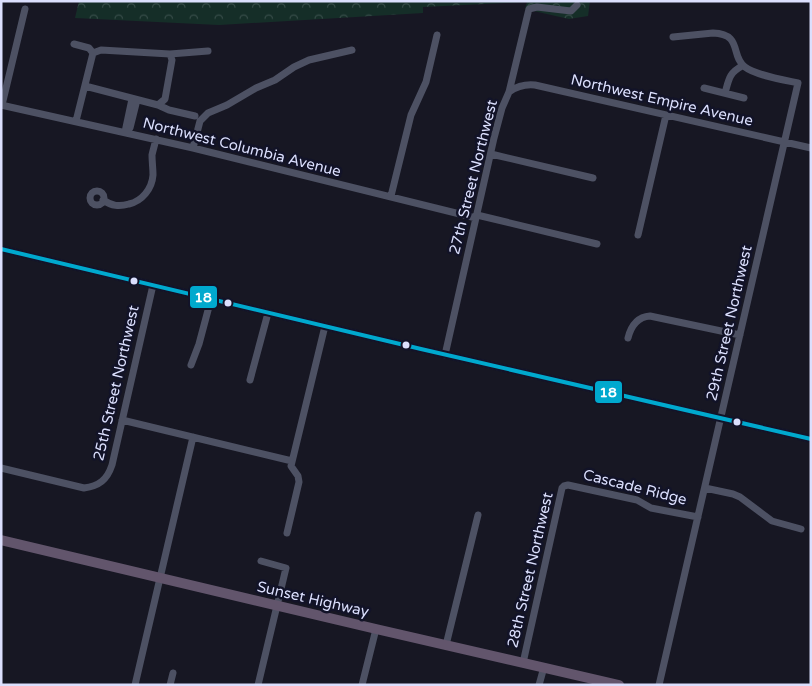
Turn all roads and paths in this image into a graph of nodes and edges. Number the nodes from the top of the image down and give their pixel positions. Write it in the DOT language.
graph roads {
  1 [pos="578,5"];
  2 [pos="25,9"];
  3 [pos="437,35"];
  4 [pos="673,37"];
  5 [pos="74,44"];
  6 [pos="352,50"];
  7 [pos="208,51"];
  8 [pos="94,53"];
  9 [pos="170,54"];
  10 [pos="742,66"];
  11 [pos="85,86"];
  12 [pos="704,88"];
  13 [pos="509,92"];
  14 [pos="725,94"];
  15 [pos="744,98"];
  16 [pos="134,100"];
  17 [pos="2,105"];
  18 [pos="158,105"];
  19 [pos="666,115"];
  20 [pos="195,116"];
  21 [pos="76,121"];
  22 [pos="127,132"];
  23 [pos="156,139"];
  24 [pos="785,142"];
  25 [pos="193,148"];
  26 [pos="811,148"];
  27 [pos="491,154"];
  28 [pos="593,178"];
  29 [pos="391,196"];
  30 [pos="103,200"];
  31 [pos="477,217"];
  32 [pos="638,235"];
  33 [pos="598,244"];
  34 [pos="1,249"];
  35 [pos="153,285"];
  36 [pos="211,299"];
  37 [pos="268,313"];
  38 [pos="325,326"];
  39 [pos="740,335"];
  40 [pos="628,338"];
  41 [pos="445,354"];
  42 [pos="190,365"];
  43 [pos="250,380"];
  44 [pos="721,418"];
  45 [pos="122,420"];
  46 [pos="193,437"];
  47 [pos="811,438"];
  48 [pos="292,461"];
  49 [pos="1,468"];
  50 [pos="566,485"];
  51 [pos="705,488"];
  52 [pos="478,515"];
  53 [pos="698,517"];
  54 [pos="801,529"];
  55 [pos="287,533"];
  56 [pos="1,540"];
  57 [pos="260,562"];
  58 [pos="160,578"];
  59 [pos="277,606"];
  60 [pos="376,629"];
  61 [pos="446,645"];
  62 [pos="523,662"];
  63 [pos="544,667"];
  64 [pos="173,673"];
  65 [pos="135,685"];
  66 [pos="170,685"];
  67 [pos="258,685"];
  68 [pos="362,685"];
  69 [pos="539,685"];
  70 [pos="619,685"];
  71 [pos="659,685"];
  1 -- 13 [label="street, 27th Street Northwest"];
  2 -- 17 [label="street"];
  3 -- 29 [label="street"];
  4 -- 10 [label="street"];
  5 -- 8 [label="street"];
  6 -- 25 [label="street"];
  7 -- 9 [label="street"];
  8 -- 9 [label="street"];
  8 -- 11 [label="street"];
  9 -- 18 [label="street"];
  10 -- 14 [label="street"];
  10 -- 24 [label="street, 29th Street Northwest"];
  11 -- 16 [label="street"];
  11 -- 21 [label="street"];
  12 -- 14 [label="street"];
  13 -- 19 [label="street, Northwest Empire Avenue"];
  13 -- 27 [label="street, 27th Street Northwest"];
  14 -- 15 [label="street"];
  16 -- 18 [label="street"];
  16 -- 22 [label="street"];
  17 -- 21 [label="street, Northwest Columbia Avenue"];
  18 -- 20 [label="street"];
  19 -- 24 [label="street, Northwest Empire Avenue"];
  19 -- 32 [label="street"];
  21 -- 22 [label="street, Northwest Columbia Avenue"];
  22 -- 23 [label="street, Northwest Columbia Avenue"];
  23 -- 25 [label="street, Northwest Columbia Avenue"];
  23 -- 30 [label="street"];
  24 -- 26 [label="street, Northwest Empire Avenue"];
  24 -- 39 [label="street, 29th Street Northwest"];
  25 -- 29 [label="street, Northwest Columbia Avenue"];
  27 -- 28 [label="street"];
  27 -- 31 [label="street, 27th Street Northwest"];
  29 -- 31 [label="street, Northwest Columbia Avenue"];
  31 -- 33 [label="street, Northwest Columbia Avenue"];
  31 -- 41 [label="street, 27th Street Northwest"];
  34 -- 35 [label="street"];
  35 -- 36 [label="street"];
  35 -- 45 [label="street, 25th Street Northwest"];
  36 -- 37 [label="street"];
  36 -- 42 [label="street"];
  37 -- 38 [label="street"];
  37 -- 43 [label="street"];
  38 -- 41 [label="street"];
  38 -- 48 [label="street"];
  39 -- 40 [label="street"];
  39 -- 44 [label="street, 29th Street Northwest"];
  41 -- 44 [label="street"];
  44 -- 47 [label="street"];
  44 -- 51 [label="street, 29th Street Northwest"];
  45 -- 46 [label="street"];
  45 -- 49 [label="street, 25th Street Northwest"];
  46 -- 48 [label="street"];
  46 -- 58 [label="street"];
  48 -- 55 [label="street"];
  50 -- 53 [label="street, Cascade Ridge"];
  50 -- 62 [label="street, 28th Street Northwest"];
  51 -- 53 [label="street, 29th Street Northwest"];
  51 -- 54 [label="street, Cascade Ridge"];
  52 -- 61 [label="street"];
  53 -- 71 [label="street, 29th Street Northwest"];
  56 -- 58 [label="highway, Sunset Highway"];
  57 -- 59 [label="street"];
  58 -- 59 [label="highway, Sunset Highway"];
  58 -- 65 [label="street"];
  59 -- 60 [label="highway, Sunset Highway"];
  59 -- 67 [label="street"];
  60 -- 61 [label="highway, Sunset Highway"];
  60 -- 68 [label="street"];
  61 -- 62 [label="highway, Sunset Highway"];
  62 -- 63 [label="highway, Sunset Highway"];
  63 -- 69 [label="street"];
  63 -- 70 [label="highway, Sunset Highway"];
  64 -- 66 [label="street"];
}
